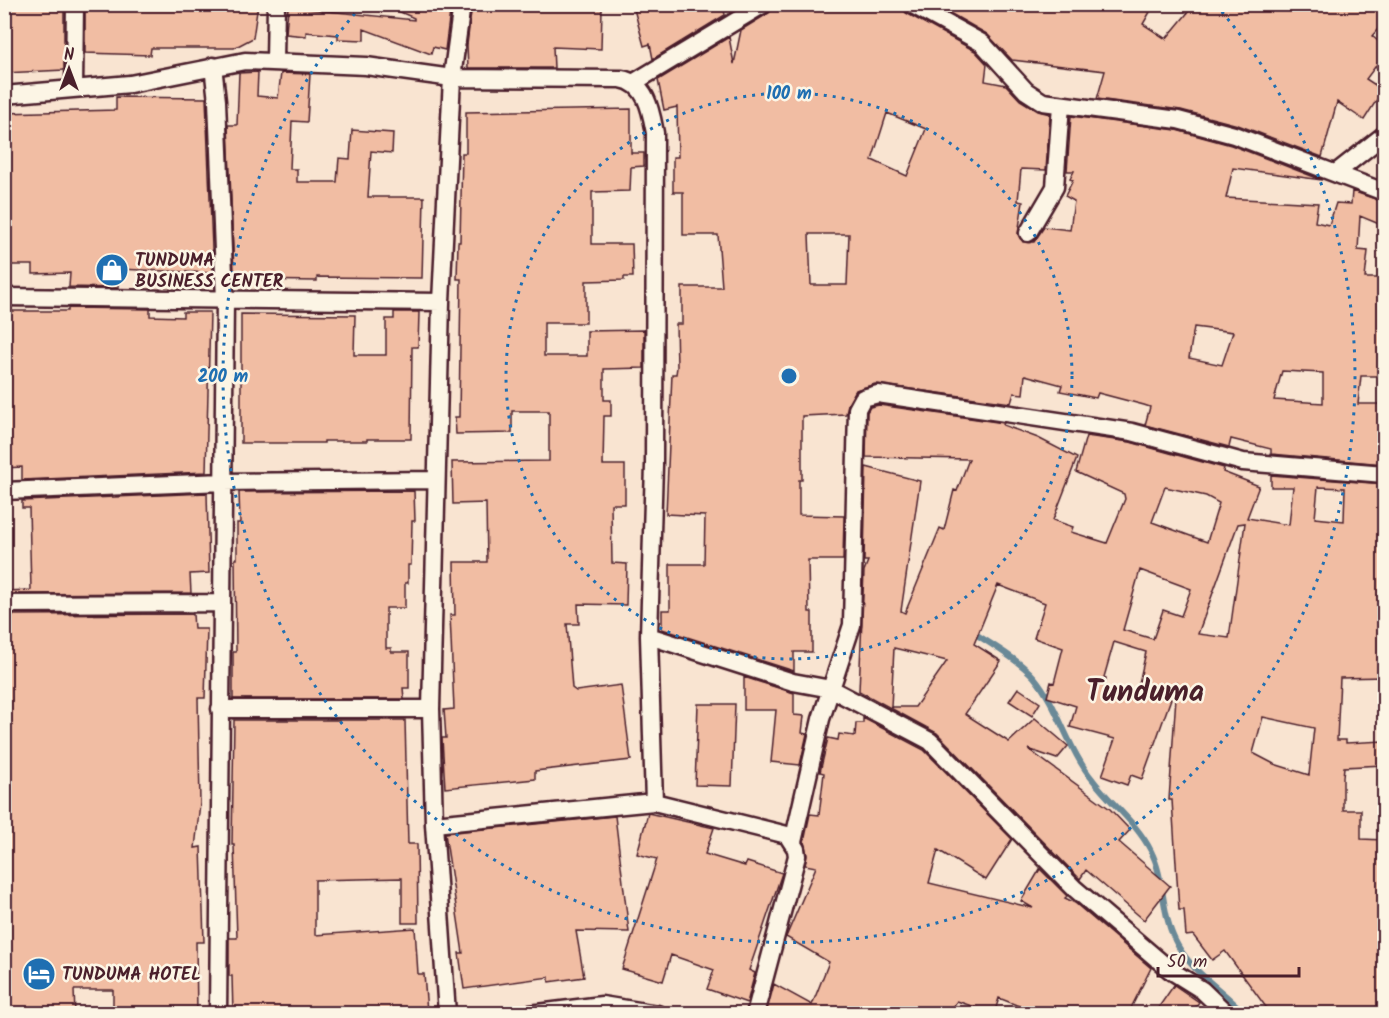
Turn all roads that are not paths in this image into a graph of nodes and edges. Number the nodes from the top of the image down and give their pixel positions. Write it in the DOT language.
graph roads {
  1 [pos="75,4"];
  2 [pos="276,4"];
  3 [pos="462,4"];
  4 [pos="764,4"];
  5 [pos="911,4"];
  6 [pos="275,61"];
  7 [pos="213,66"];
  8 [pos="452,78"];
  9 [pos="633,83"];
  10 [pos="74,89"];
  11 [pos="4,95"];
  12 [pos="1061,105"];
  13 [pos="1384,135"];
  14 [pos="1337,172"];
  15 [pos="1384,192"];
  16 [pos="1028,233"];
  17 [pos="4,297"];
  18 [pos="225,300"];
  19 [pos="441,302"];
  20 [pos="1384,474"];
  21 [pos="436,480"];
  22 [pos="223,482"];
  23 [pos="4,491"];
  24 [pos="221,603"];
  25 [pos="4,604"];
  26 [pos="649,636"];
  27 [pos="831,689"];
  28 [pos="220,710"];
  29 [pos="430,710"];
  30 [pos="654,801"];
  31 [pos="434,824"];
  32 [pos="793,842"];
  33 [pos="218,1014"];
  34 [pos="447,1014"];
  35 [pos="530,1014"];
  36 [pos="658,1014"];
  37 [pos="755,1014"];
  38 [pos="1227,1014"];
  1 -- 10 [label="street"];
  2 -- 6 [label="street"];
  3 -- 8 [label="street"];
  4 -- 9 [label="street"];
  5 -- 12 [label="street"];
  6 -- 7 [label="street"];
  6 -- 8 [label="street"];
  7 -- 10 [label="street"];
  7 -- 18 [label="street"];
  8 -- 9 [label="street"];
  8 -- 19 [label="street"];
  9 -- 26 [label="street"];
  10 -- 11 [label="street"];
  12 -- 14 [label="street"];
  12 -- 16 [label="street"];
  13 -- 14 [label="street"];
  14 -- 15 [label="street"];
  17 -- 18 [label="street"];
  18 -- 19 [label="street"];
  18 -- 22 [label="street"];
  19 -- 21 [label="street"];
  20 -- 27 [label="street"];
  21 -- 22 [label="street"];
  21 -- 29 [label="street"];
  22 -- 23 [label="street"];
  22 -- 24 [label="street"];
  24 -- 25 [label="street"];
  24 -- 28 [label="street"];
  26 -- 27 [label="street"];
  26 -- 30 [label="street"];
  27 -- 32 [label="street"];
  27 -- 38 [label="street"];
  28 -- 29 [label="street"];
  28 -- 33 [label="street"];
  29 -- 31 [label="street"];
  30 -- 31 [label="street"];
  30 -- 32 [label="street"];
  31 -- 34 [label="street"];
  32 -- 37 [label="street"];
  35 -- 36 [label="street"];
}
